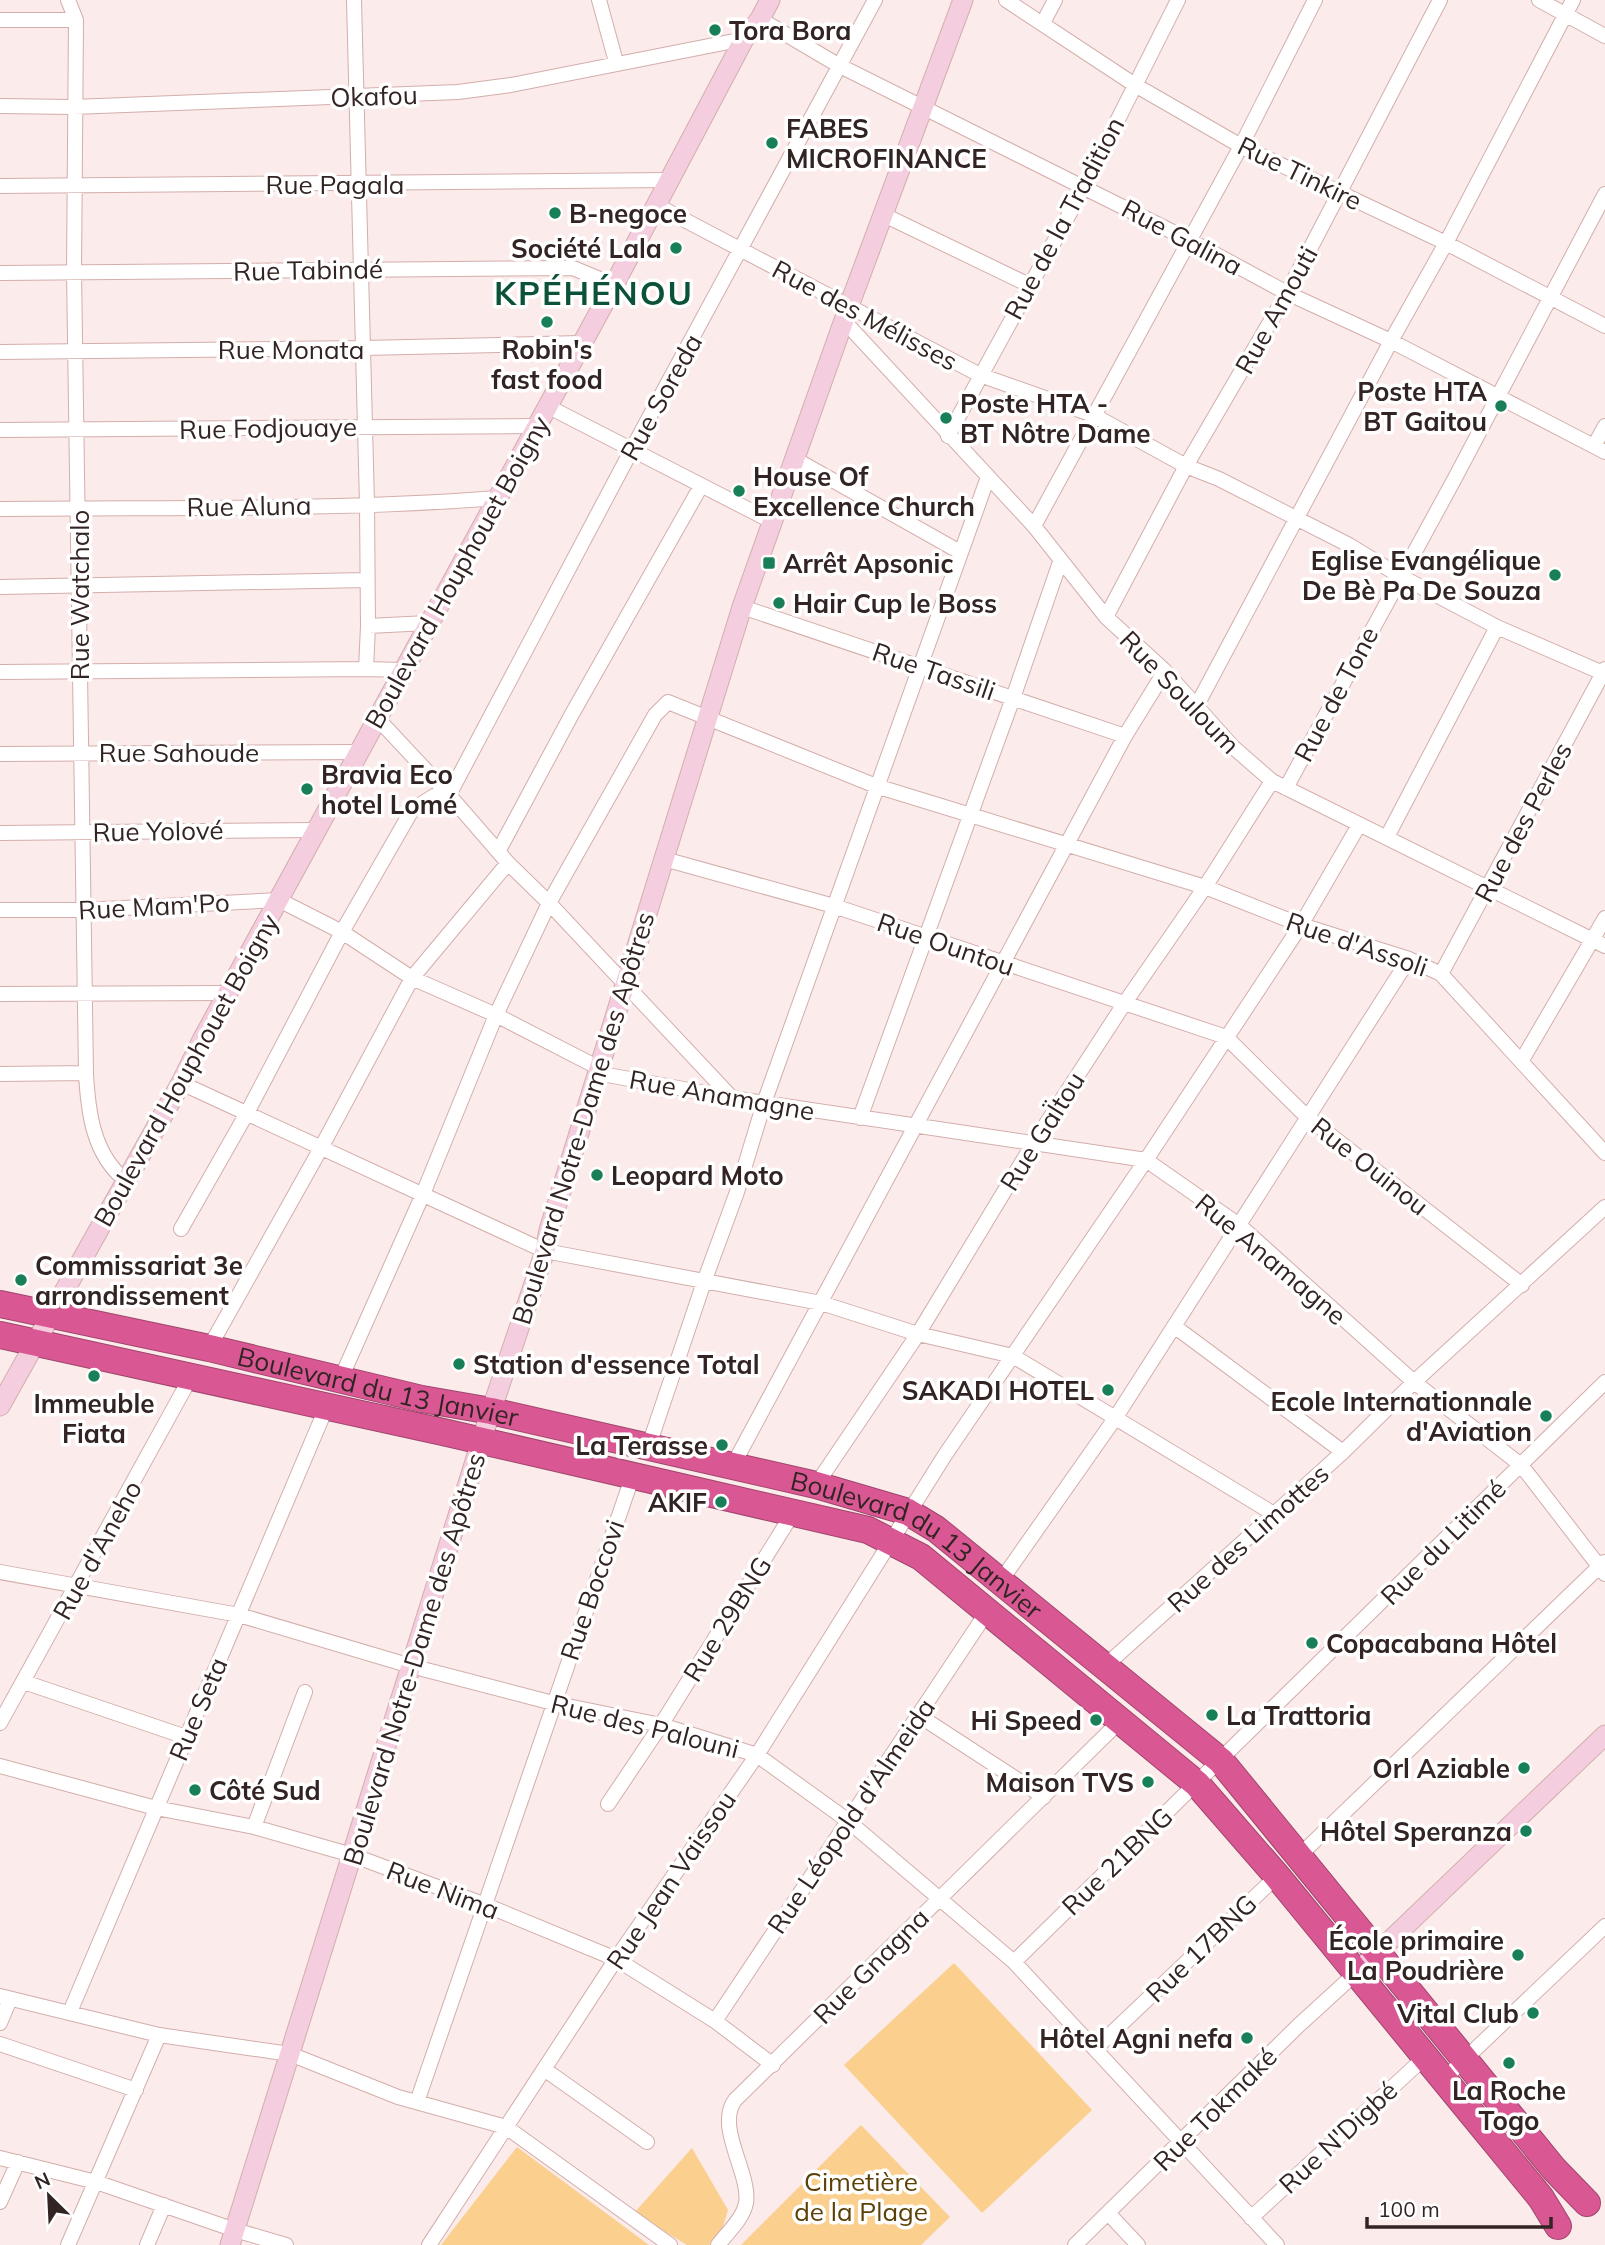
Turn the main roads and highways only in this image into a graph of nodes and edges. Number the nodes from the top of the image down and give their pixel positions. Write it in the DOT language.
graph roads {
  1 [pos="0,1304"];
  2 [pos="42,1328"];
  3 [pos="0,1335"];
  4 [pos="1599,2204"];
  5 [pos="1558,2235"];
  1 -- 2 [label="highway, Boulevard du 13 Janvier"];
  2 -- 3 [label="highway, Boulevard du 13 Janvier"];
  2 -- 4 [label="highway, Boulevard du 13 Janvier"];
  2 -- 5 [label="highway, Boulevard du 13 Janvier"];
  4 -- 5 [label="highway"];
}
